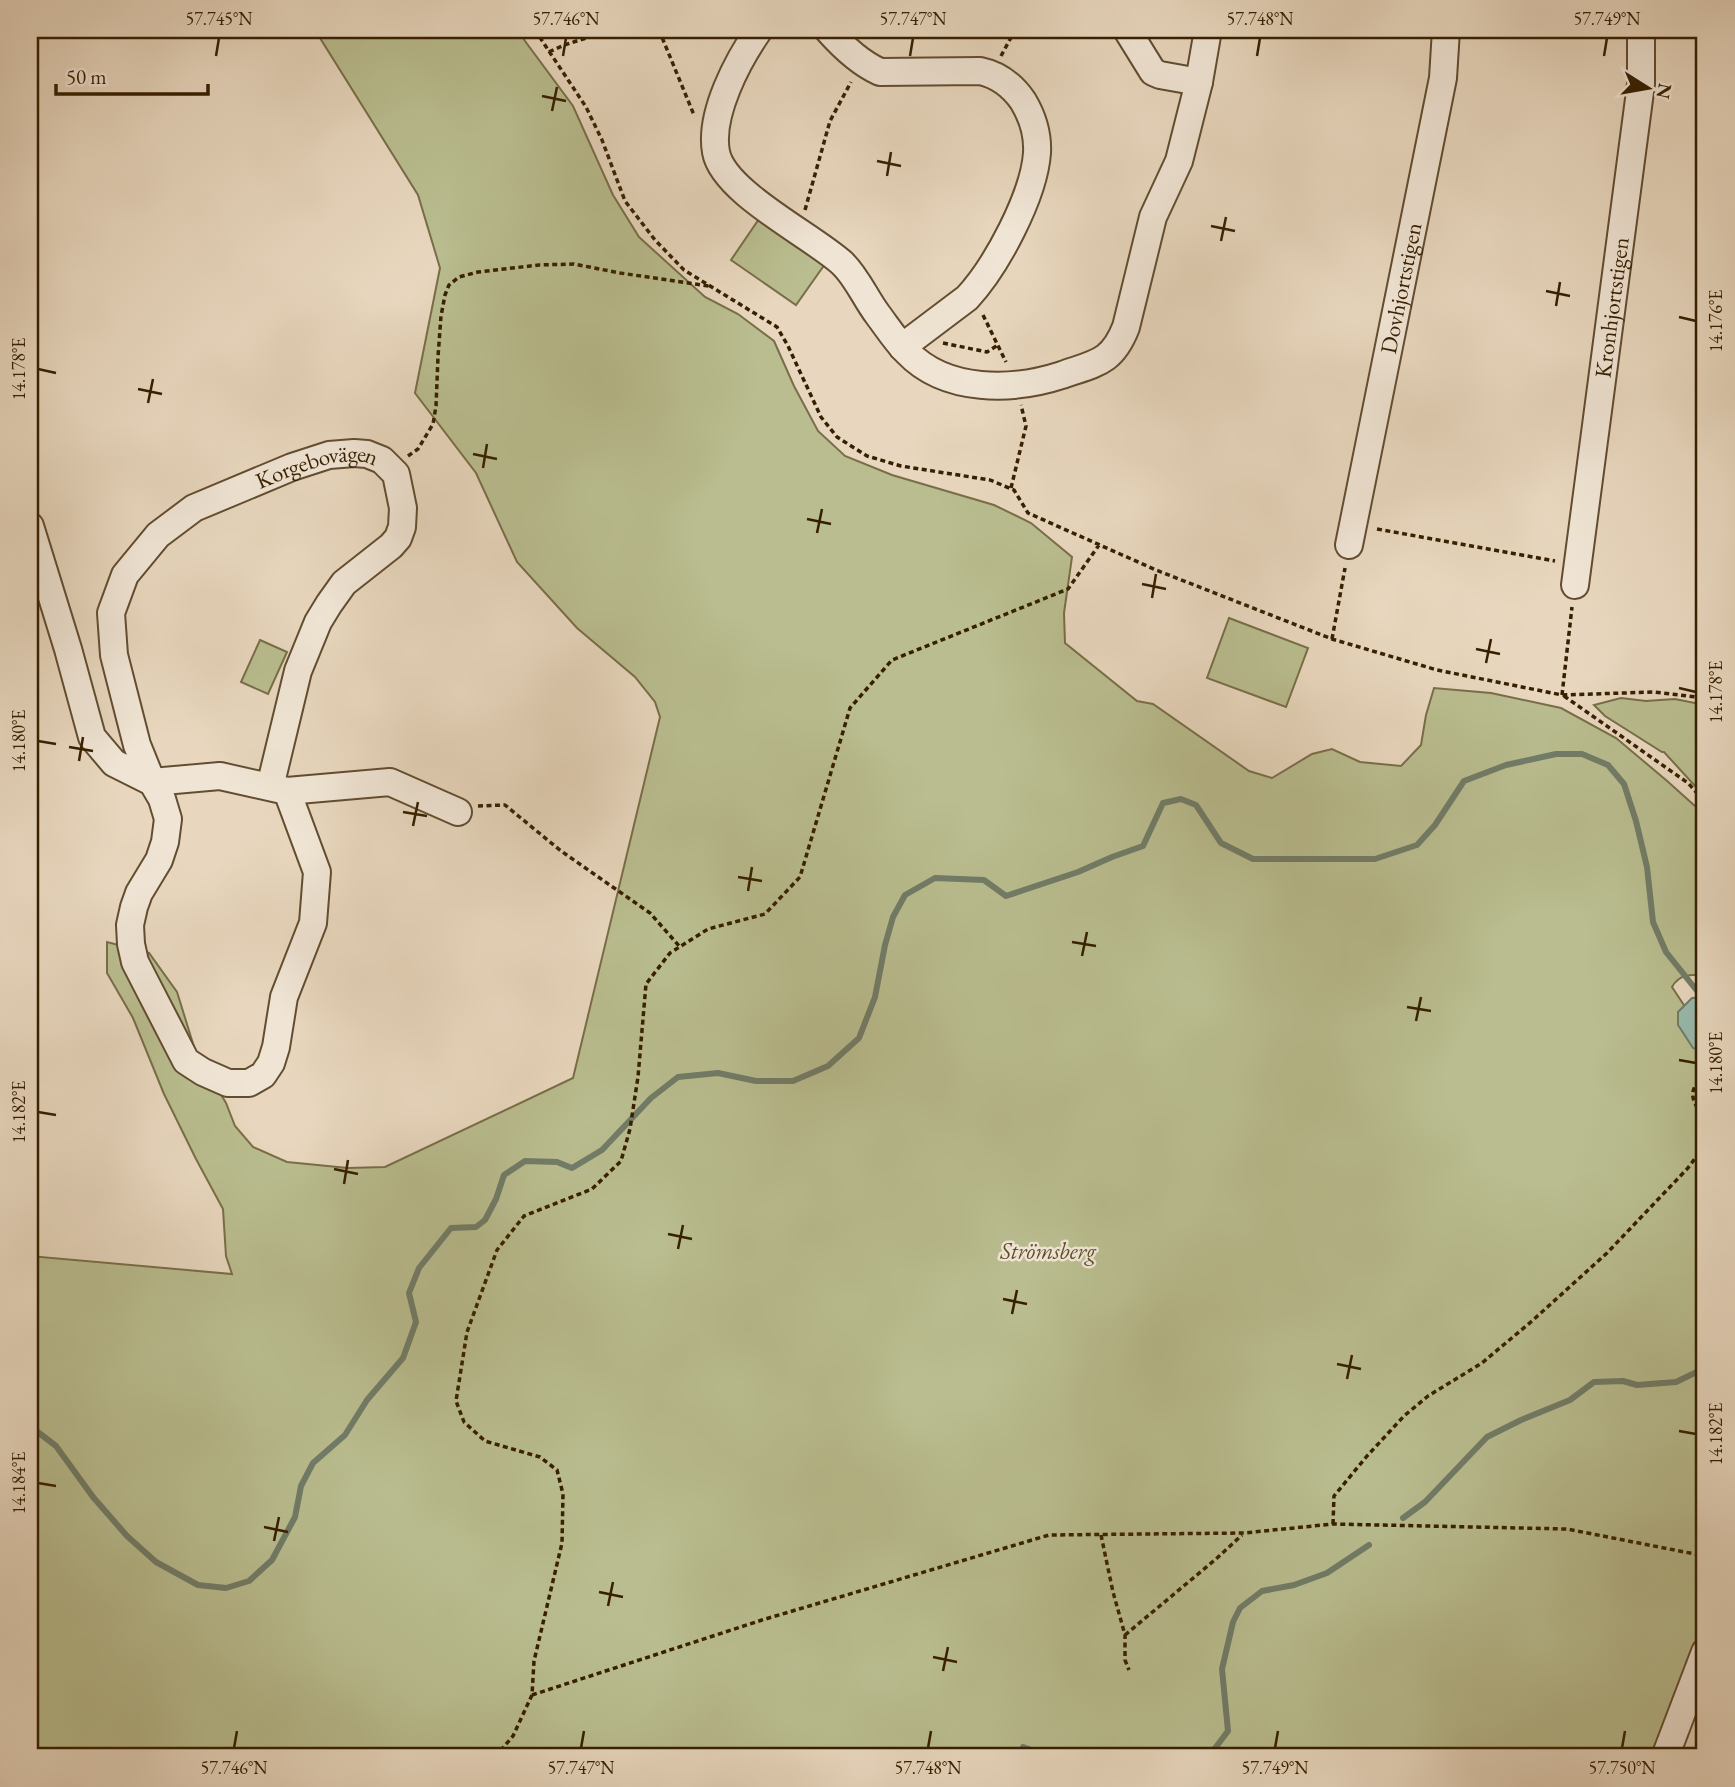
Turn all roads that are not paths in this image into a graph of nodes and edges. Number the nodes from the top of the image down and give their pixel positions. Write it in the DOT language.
graph roads {
  1 [pos="759,30"];
  2 [pos="828,30"];
  3 [pos="1127,30"];
  4 [pos="1208,30"];
  5 [pos="1446,30"];
  6 [pos="1641,30"];
  7 [pos="1199,82"];
  8 [pos="908,342"];
  9 [pos="30,526"];
  10 [pos="1352,535"];
  11 [pos="1576,575"];
  12 [pos="152,782"];
  13 [pos="278,789"];
  14 [pos="458,812"];
  15 [pos="1705,1651"];
  16 [pos="1665,1757"];
  1 -- 8 [label="street"];
  2 -- 8 [label="street"];
  3 -- 7 [label="street"];
  4 -- 7 [label="street"];
  5 -- 10 [label="street, Dovhjortstigen"];
  6 -- 11 [label="street, Kronhjortstigen"];
  7 -- 8 [label="street"];
  9 -- 12 [label="street"];
  12 -- 13 [label="street"];
  12 -- 13 [label="street, Korgebovägen"];
  12 -- 13 [label="street, Korgebovägen"];
  13 -- 14 [label="street"];
  15 -- 16 [label="street"];
}
